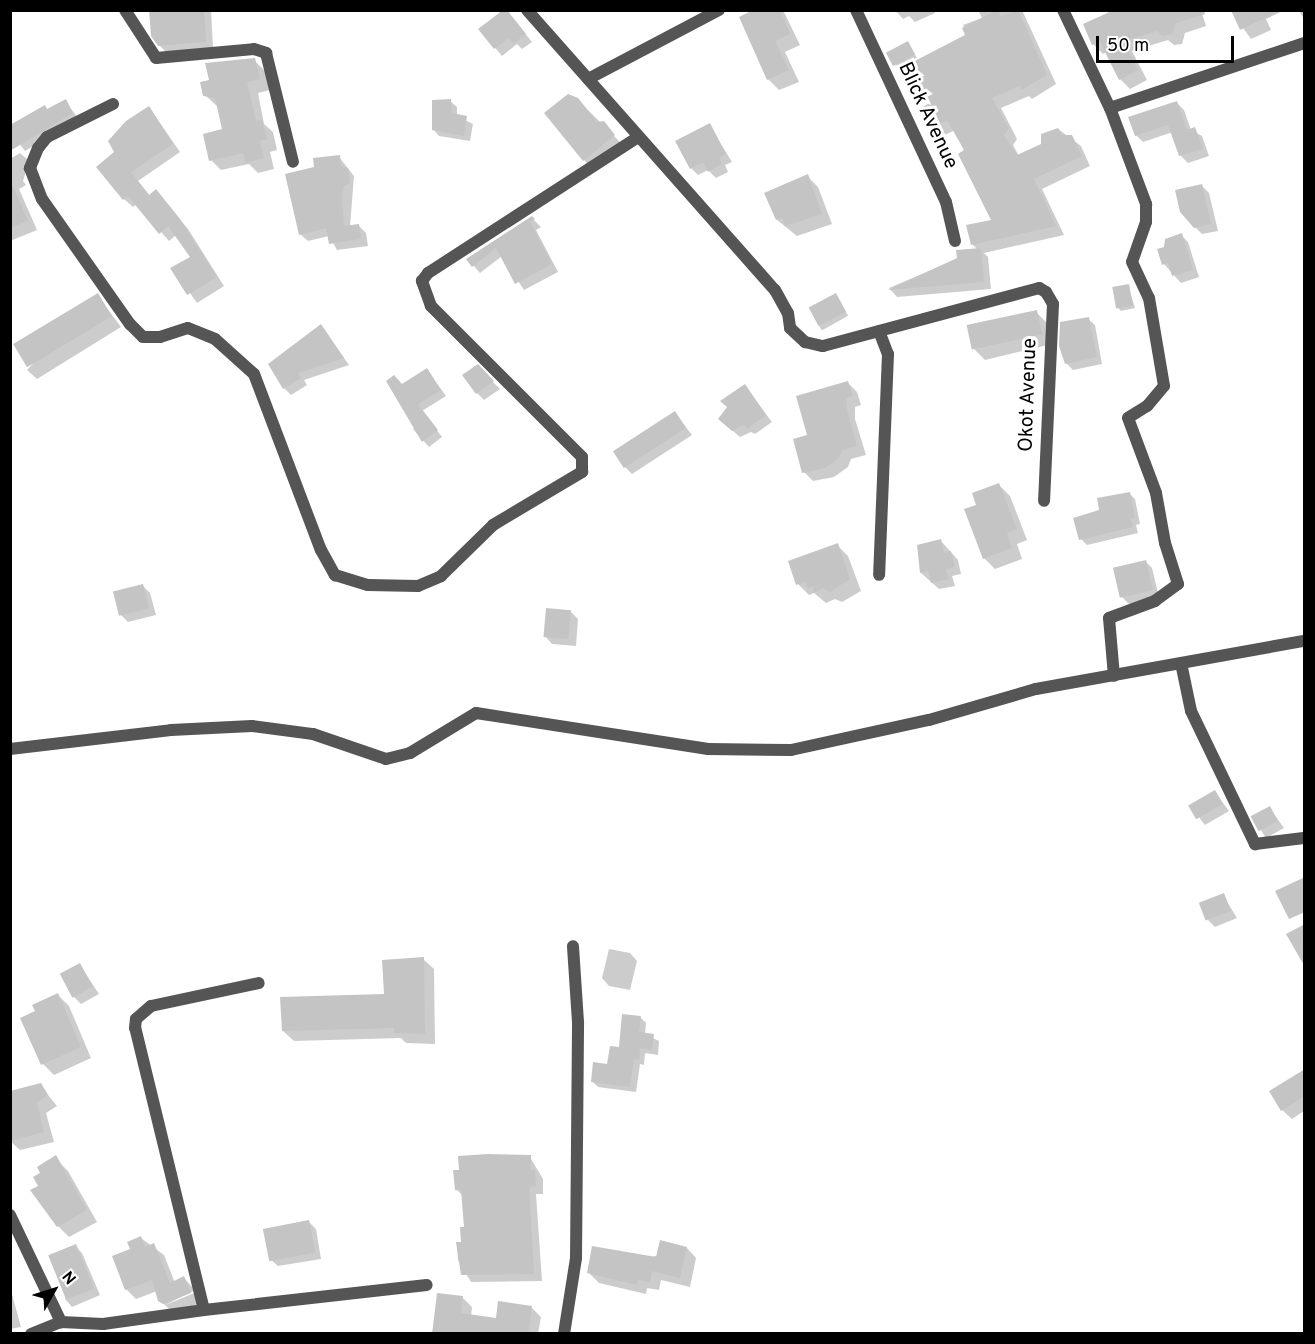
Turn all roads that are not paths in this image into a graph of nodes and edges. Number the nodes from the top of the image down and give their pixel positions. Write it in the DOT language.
graph roads {
  1 [pos="125,10"];
  2 [pos="526,10"];
  3 [pos="719,10"];
  4 [pos="856,10"];
  5 [pos="1063,10"];
  6 [pos="1305,43"];
  7 [pos="588,79"];
  8 [pos="113,104"];
  9 [pos="1110,108"];
  10 [pos="637,138"];
  11 [pos="293,162"];
  12 [pos="955,241"];
  13 [pos="879,331"];
  14 [pos="1044,501"];
  15 [pos="879,575"];
  16 [pos="1305,641"];
  17 [pos="1181,663"];
  18 [pos="1114,676"];
  19 [pos="10,749"];
  20 [pos="1305,838"];
  21 [pos="573,946"];
  22 [pos="259,983"];
  23 [pos="10,1215"];
  24 [pos="427,1285"];
  25 [pos="204,1310"];
  26 [pos="61,1322"];
  27 [pos="31,1334"];
  28 [pos="564,1334"];
  1 -- 11 [label="street"];
  2 -- 7 [label="street"];
  3 -- 7 [label="street"];
  4 -- 12 [label="street, Blick Avenue"];
  5 -- 9 [label="street"];
  6 -- 9 [label="street"];
  7 -- 10 [label="street"];
  8 -- 10 [label="street"];
  9 -- 18 [label="street"];
  10 -- 13 [label="street"];
  13 -- 14 [label="street, Okot Avenue"];
  13 -- 15 [label="street"];
  16 -- 17 [label="street"];
  17 -- 18 [label="street"];
  17 -- 20 [label="street"];
  18 -- 19 [label="street"];
  21 -- 28 [label="street"];
  22 -- 25 [label="street"];
  23 -- 26 [label="street"];
  24 -- 25 [label="street"];
  25 -- 26 [label="street"];
  26 -- 27 [label="street"];
}
